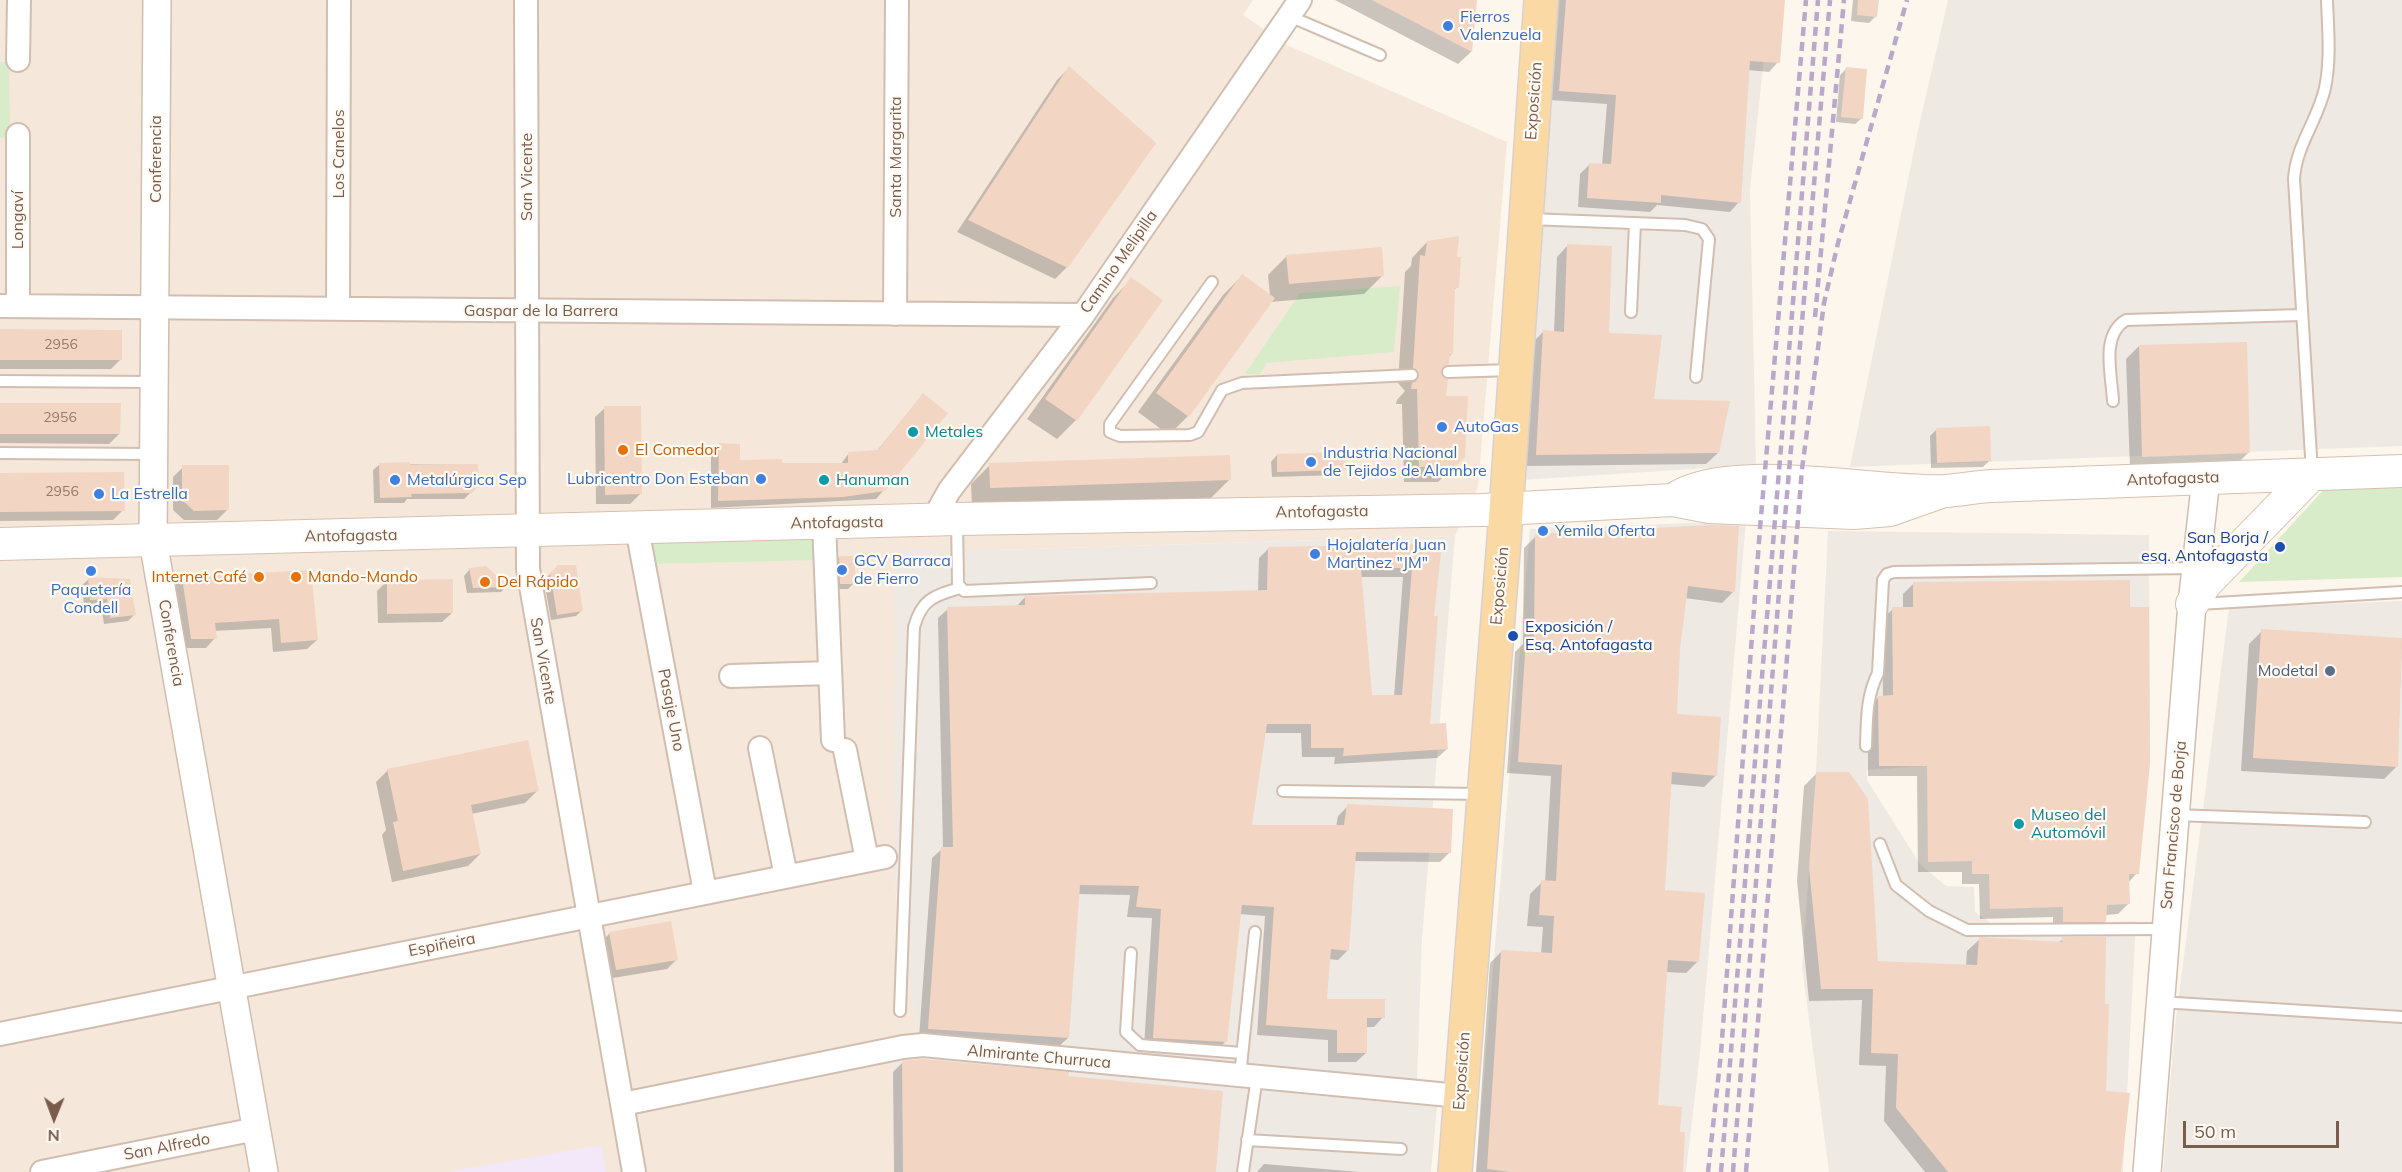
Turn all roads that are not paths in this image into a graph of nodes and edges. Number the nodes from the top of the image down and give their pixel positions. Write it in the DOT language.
graph roads {
  1 [pos="19,0"];
  2 [pos="157,0"];
  3 [pos="339,0"];
  4 [pos="526,0"];
  5 [pos="897,0"];
  6 [pos="1541,0"];
  7 [pos="2327,0"];
  8 [pos="1294,8"];
  9 [pos="1380,55"];
  10 [pos="18,60"];
  11 [pos="18,135"];
  12 [pos="1525,219"];
  13 [pos="1635,223"];
  14 [pos="1212,282"];
  15 [pos="9,306"];
  16 [pos="155,307"];
  17 [pos="338,309"];
  18 [pos="527,310"];
  19 [pos="1631,312"];
  20 [pos="895,314"];
  21 [pos="1083,315"];
  22 [pos="2302,315"];
  23 [pos="1515,369"];
  24 [pos="1448,372"];
  25 [pos="1412,375"];
  26 [pos="1696,377"];
  27 [pos="0,381"];
  28 [pos="154,382"];
  29 [pos="2114,401"];
  30 [pos="0,453"];
  31 [pos="154,454"];
  32 [pos="2402,471"];
  33 [pos="2312,474"];
  34 [pos="2206,478"];
  35 [pos="1505,508"];
  36 [pos="945,520"];
  37 [pos="824,523"];
  38 [pos="637,528"];
  39 [pos="527,532"];
  40 [pos="153,541"];
  41 [pos="0,544"];
  42 [pos="2196,568"];
  43 [pos="1151,584"];
  44 [pos="960,588"];
  45 [pos="2402,592"];
  46 [pos="2192,604"];
  47 [pos="830,674"];
  48 [pos="731,676"];
  49 [pos="1866,746"];
  50 [pos="760,748"];
  51 [pos="1283,791"];
  52 [pos="1483,794"];
  53 [pos="2175,815"];
  54 [pos="2366,822"];
  55 [pos="1880,844"];
  56 [pos="786,876"];
  57 [pos="705,892"];
  58 [pos="588,916"];
  59 [pos="2165,929"];
  60 [pos="1255,932"];
  61 [pos="1131,953"];
  62 [pos="232,987"];
  63 [pos="2160,1002"];
  64 [pos="900,1011"];
  65 [pos="2402,1017"];
  66 [pos="0,1034"];
  67 [pos="1242,1053"];
  68 [pos="1248,1076"];
  69 [pos="1460,1096"];
  70 [pos="622,1104"];
  71 [pos="256,1130"];
  72 [pos="1247,1140"];
  73 [pos="1401,1149"];
  74 [pos="42,1172"];
  75 [pos="264,1172"];
  76 [pos="634,1172"];
  77 [pos="1243,1172"];
  78 [pos="1455,1172"];
  79 [pos="2147,1172"];
  1 -- 10 [label="street"];
  2 -- 16 [label="street, Conferencia"];
  3 -- 17 [label="street, Los Canelos"];
  4 -- 18 [label="street, San Vicente"];
  5 -- 20 [label="street, Santa Margarita"];
  6 -- 12 [label="main road, Exposición"];
  7 -- 22 [label="lane"];
  8 -- 9 [label="lane"];
  8 -- 21 [label="street, Camino Melipilla"];
  11 -- 15 [label="street, Longaví"];
  12 -- 13 [label="lane"];
  12 -- 23 [label="main road, Exposición"];
  13 -- 19 [label="lane"];
  13 -- 26 [label="lane"];
  14 -- 25 [label="lane"];
  15 -- 16 [label="street, Gaspar de la Barrera"];
  16 -- 17 [label="street, Gaspar de la Barrera"];
  16 -- 28 [label="street, Conferencia"];
  17 -- 18 [label="street, Gaspar de la Barrera"];
  18 -- 20 [label="street, Gaspar de la Barrera"];
  18 -- 39 [label="street, San Vicente"];
  20 -- 21 [label="street, Gaspar de la Barrera"];
  21 -- 36 [label="street, Camino Melipilla"];
  22 -- 29 [label="lane"];
  22 -- 33 [label="lane"];
  23 -- 24 [label="lane"];
  23 -- 35 [label="main road, Exposición"];
  27 -- 28 [label="lane"];
  28 -- 31 [label="street, Conferencia"];
  30 -- 31 [label="lane"];
  31 -- 40 [label="street, Conferencia"];
  32 -- 33 [label="main road, Antofagasta"];
  33 -- 34 [label="main road, Antofagasta"];
  33 -- 46 [label="main road"];
  34 -- 35 [label="main road, Antofagasta"];
  34 -- 42 [label="street, San Francisco de Borja"];
  35 -- 36 [label="main road, Antofagasta"];
  35 -- 52 [label="main road, Exposición"];
  36 -- 37 [label="main road, Antofagasta"];
  36 -- 44 [label="lane"];
  37 -- 38 [label="main road, Antofagasta"];
  37 -- 47 [label="street"];
  38 -- 39 [label="main road, Antofagasta"];
  38 -- 57 [label="street, Pasaje Uno"];
  39 -- 40 [label="main road, Antofagasta"];
  39 -- 58 [label="street, San Vicente"];
  40 -- 41 [label="main road, Antofagasta"];
  40 -- 62 [label="street, Conferencia"];
  42 -- 46 [label="street, San Francisco de Borja"];
  42 -- 49 [label="lane"];
  43 -- 44 [label="lane"];
  44 -- 64 [label="lane"];
  45 -- 46 [label="lane"];
  46 -- 53 [label="street, San Francisco de Borja"];
  47 -- 48 [label="street"];
  47 -- 56 [label="street, Espiñeira"];
  50 -- 56 [label="street"];
  51 -- 52 [label="lane"];
  52 -- 69 [label="main road, Exposición"];
  53 -- 54 [label="lane"];
  53 -- 59 [label="street, San Francisco de Borja"];
  55 -- 59 [label="lane"];
  56 -- 57 [label="street, Espiñeira"];
  57 -- 58 [label="street, Espiñeira"];
  58 -- 62 [label="street, Espiñeira"];
  58 -- 70 [label="street, San Vicente"];
  59 -- 63 [label="street, San Francisco de Borja"];
  60 -- 67 [label="lane"];
  61 -- 67 [label="lane"];
  62 -- 66 [label="street, Espiñeira"];
  62 -- 71 [label="street, Conferencia"];
  63 -- 65 [label="lane"];
  63 -- 79 [label="street, San Francisco de Borja"];
  67 -- 68 [label="lane"];
  68 -- 69 [label="street, Almirante Churruca"];
  68 -- 70 [label="street, Almirante Churruca"];
  68 -- 72 [label="lane"];
  69 -- 78 [label="main road, Exposición"];
  70 -- 76 [label="street, San Vicente"];
  71 -- 74 [label="street, San Alfredo"];
  71 -- 75 [label="street, Conferencia"];
  72 -- 73 [label="lane"];
  72 -- 77 [label="lane"];
}
